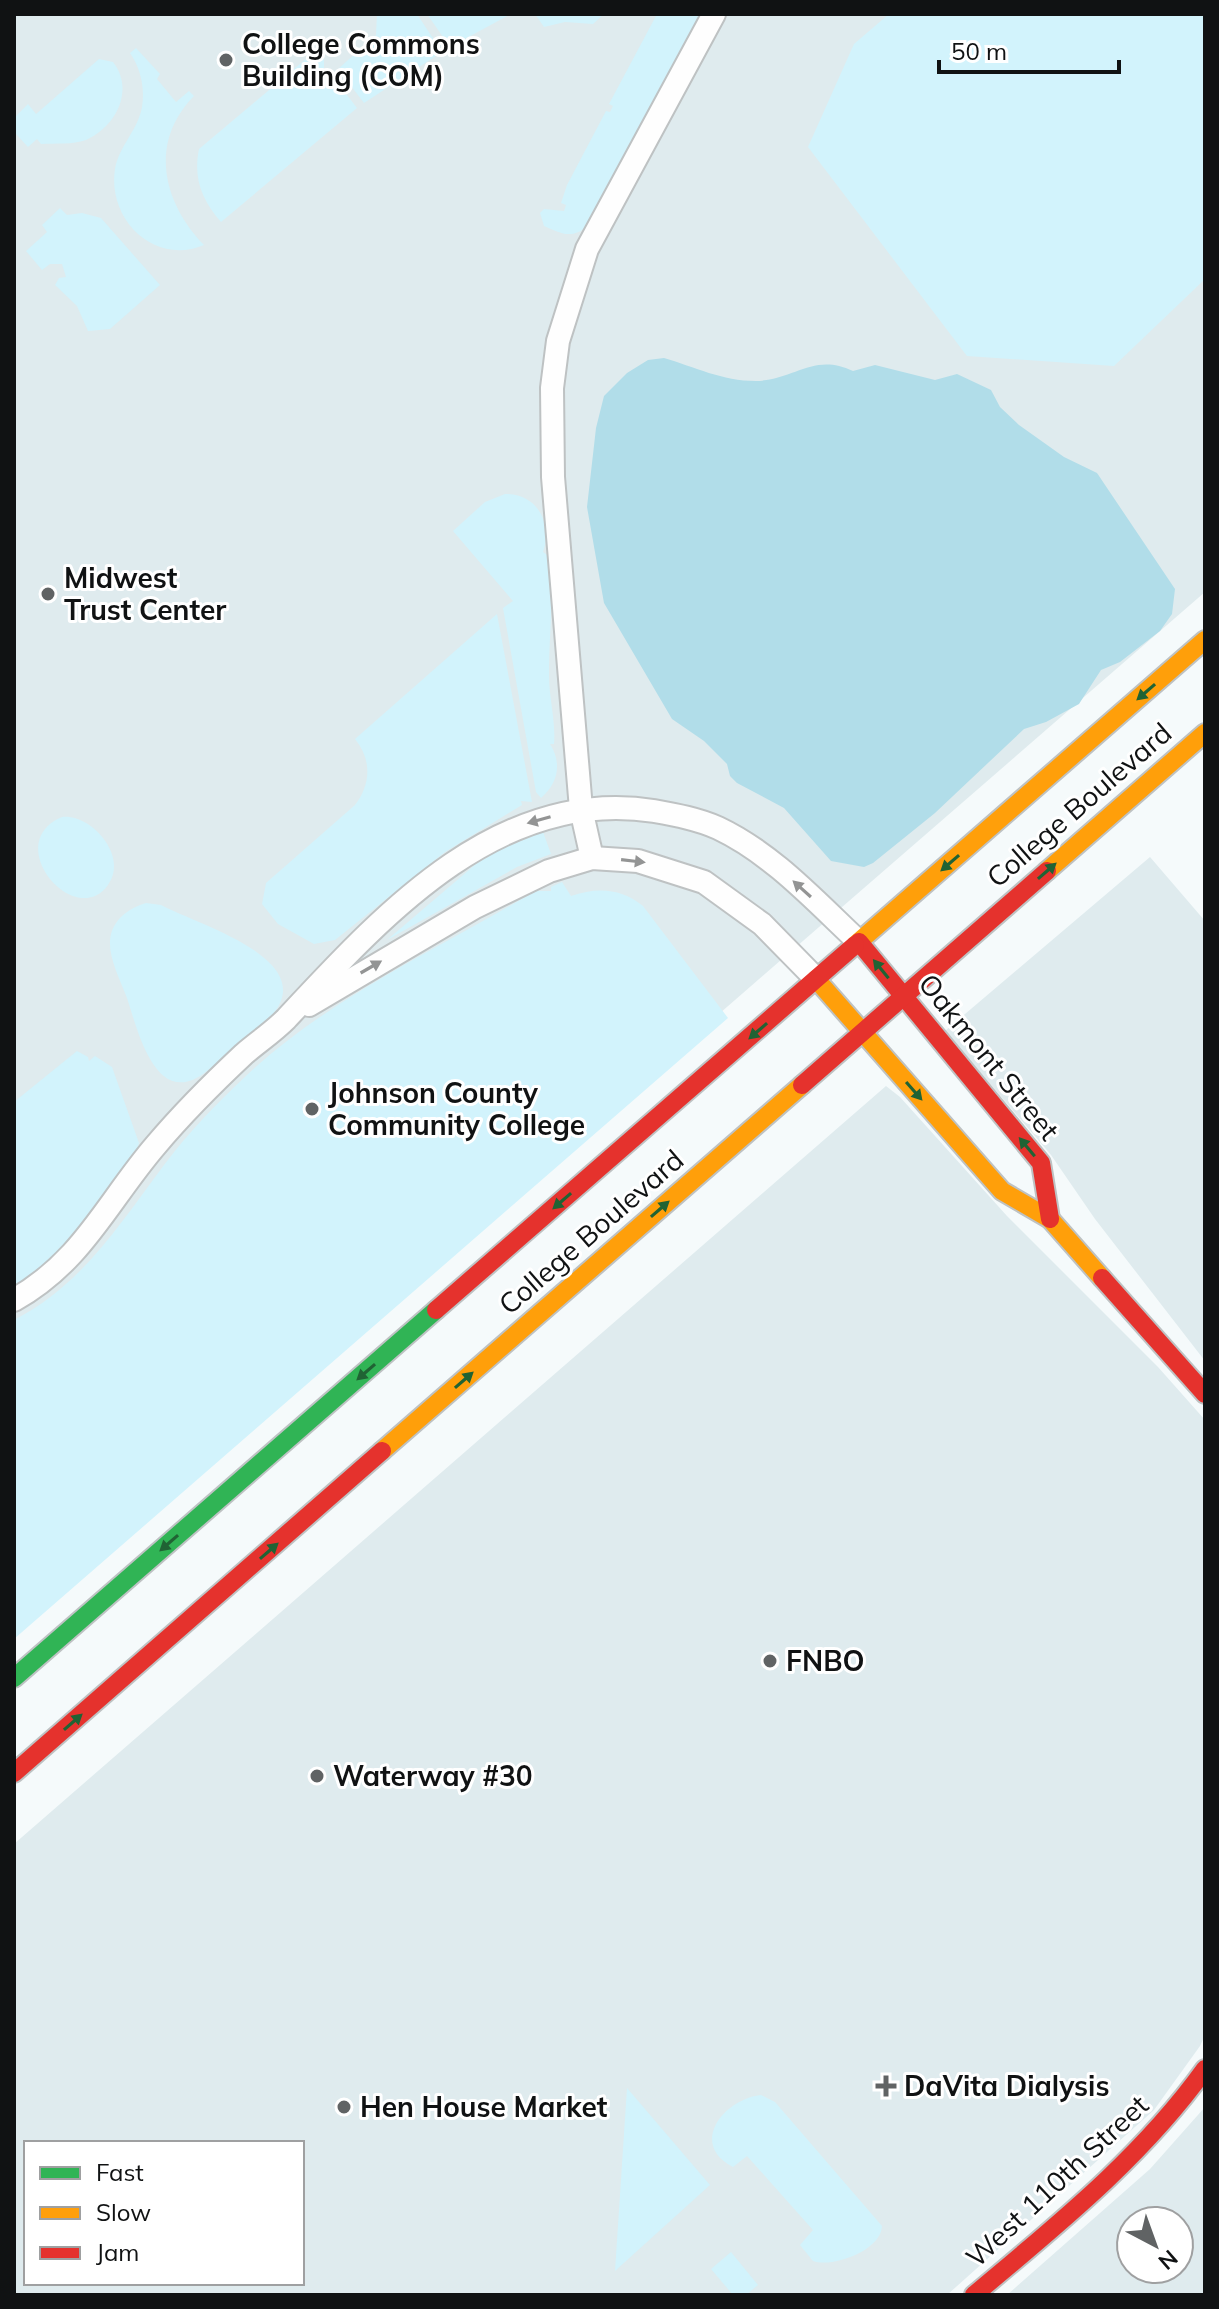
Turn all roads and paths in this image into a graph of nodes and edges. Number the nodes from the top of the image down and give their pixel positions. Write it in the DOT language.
graph roads {
  1 [pos="713,18"];
  2 [pos="1205,640"];
  3 [pos="1205,733"];
  4 [pos="581,809"];
  5 [pos="592,858"];
  6 [pos="859,942"];
  7 [pos="816,979"];
  8 [pos="903,995"];
  9 [pos="281,1023"];
  10 [pos="862,1033"];
  11 [pos="1050,1219"];
  12 [pos="14,1300"];
  13 [pos="1205,1394"];
  14 [pos="14,1678"];
  15 [pos="14,1773"];
  16 [pos="1205,2069"];
  17 [pos="974,2295"];
  1 -- 4 [label="street"];
  2 -- 6 [label="main road, College Boulevard, one-way"];
  8 -- 3 [label="main road, College Boulevard, one-way"];
  4 -- 5 [label="street"];
  6 -- 4 [label="street, one-way"];
  4 -- 9 [label="street, one-way"];
  5 -- 7 [label="street, one-way"];
  9 -- 5 [label="street, one-way"];
  6 -- 7 [label="main road, College Boulevard"];
  8 -- 6 [label="main road, Oakmont Street, one-way"];
  7 -- 10 [label="main road"];
  7 -- 14 [label="main road, College Boulevard, one-way"];
  8 -- 10 [label="main road, College Boulevard"];
  11 -- 8 [label="main road, Oakmont Street, one-way"];
  9 -- 12 [label="street"];
  10 -- 11 [label="main road, one-way"];
  15 -- 10 [label="main road, College Boulevard, one-way"];
  11 -- 13 [label="main road"];
  16 -- 17 [label="main road, West 110th Street"];
}
